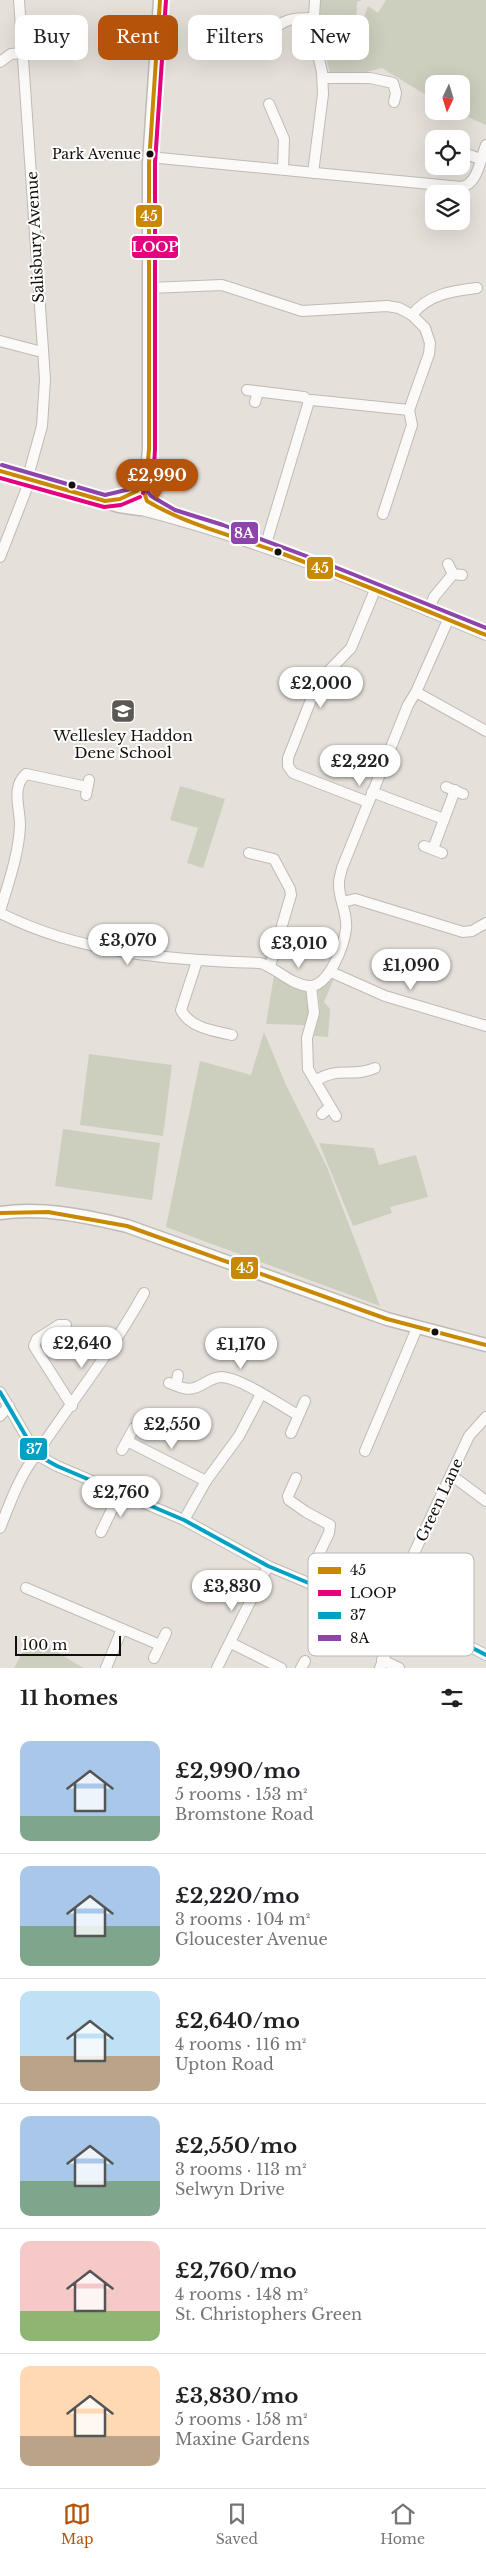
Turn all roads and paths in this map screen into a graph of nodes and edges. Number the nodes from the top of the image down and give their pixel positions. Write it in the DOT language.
graph roads {
  1 [pos="19,0"];
  2 [pos="160,0"];
  3 [pos="314,0"];
  4 [pos="20,15"];
  5 [pos="313,15"];
  6 [pos="15,54"];
  7 [pos="23,60"];
  8 [pos="319,60"];
  9 [pos="0,62"];
  10 [pos="323,78"];
  11 [pos="398,96"];
  12 [pos="268,104"];
  13 [pos="486,145"];
  14 [pos="470,155"];
  15 [pos="149,157"];
  16 [pos="480,159"];
  17 [pos="283,169"];
  18 [pos="313,173"];
  19 [pos="149,288"];
  20 [pos="477,288"];
  21 [pos="412,315"];
  22 [pos="0,341"];
  23 [pos="42,352"];
  24 [pos="253,395"];
  25 [pos="309,402"];
  26 [pos="410,410"];
  27 [pos="0,471"];
  28 [pos="29,476"];
  29 [pos="138,499"];
  30 [pos="382,507"];
  31 [pos="265,547"];
  32 [pos="0,557"];
  33 [pos="448,564"];
  34 [pos="375,590"];
  35 [pos="428,611"];
  36 [pos="448,620"];
  37 [pos="486,635"];
  38 [pos="416,692"];
  39 [pos="486,731"];
  40 [pos="87,787"];
  41 [pos="455,790"];
  42 [pos="370,797"];
  43 [pos="444,819"];
  44 [pos="433,849"];
  45 [pos="249,853"];
  46 [pos="343,902"];
  47 [pos="2,913"];
  48 [pos="486,923"];
  49 [pos="0,925"];
  50 [pos="197,961"];
  51 [pos="270,966"];
  52 [pos="331,972"];
  53 [pos="311,986"];
  54 [pos="486,1026"];
  55 [pos="226,1036"];
  56 [pos="375,1068"];
  57 [pos="315,1080"];
  58 [pos="330,1107"];
  59 [pos="322,1114"];
  60 [pos="336,1116"];
  61 [pos="0,1213"];
  62 [pos="144,1293"];
  63 [pos="66,1325"];
  64 [pos="417,1328"];
  65 [pos="486,1345"];
  66 [pos="174,1381"];
  67 [pos="0,1392"];
  68 [pos="261,1394"];
  69 [pos="305,1401"];
  70 [pos="9,1406"];
  71 [pos="72,1406"];
  72 [pos="298,1415"];
  73 [pos="0,1416"];
  74 [pos="486,1418"];
  75 [pos="134,1428"];
  76 [pos="291,1432"];
  77 [pos="364,1451"];
  78 [pos="37,1456"];
  79 [pos="451,1475"];
  80 [pos="296,1478"];
  81 [pos="206,1481"];
  82 [pos="120,1493"];
  83 [pos="486,1501"];
  84 [pos="184,1520"];
  85 [pos="101,1524"];
  86 [pos="0,1528"];
  87 [pos="320,1553"];
  88 [pos="414,1553"];
  89 [pos="268,1566"];
  90 [pos="308,1583"];
  91 [pos="30,1592"];
  92 [pos="122,1630"];
  93 [pos="166,1633"];
  94 [pos="231,1643"];
  95 [pos="160,1645"];
  96 [pos="474,1649"];
  97 [pos="486,1655"];
  98 [pos="154,1658"];
  99 [pos="381,1664"];
  100 [pos="106,1668"];
  101 [pos="217,1668"];
  102 [pos="281,1668"];
  103 [pos="399,1668"];
  1 -- 4 [label="street, Salisbury Avenue"];
  2 -- 15 [label="main road"];
  3 -- 5 [label="street"];
  6 -- 9 [label="street"];
  7 -- 23 [label="street, Salisbury Avenue"];
  8 -- 10 [label="street"];
  10 -- 11 [label="street"];
  10 -- 18 [label="street"];
  12 -- 17 [label="street"];
  13 -- 16 [label="street"];
  14 -- 16 [label="street"];
  15 -- 17 [label="street"];
  15 -- 19 [label="main road"];
  16 -- 18 [label="street"];
  17 -- 18 [label="street"];
  19 -- 21 [label="street"];
  19 -- 29 [label="main road"];
  20 -- 21 [label="street"];
  21 -- 26 [label="street"];
  22 -- 23 [label="street"];
  23 -- 28 [label="street, Salisbury Avenue"];
  24 -- 25 [label="street"];
  25 -- 26 [label="street"];
  25 -- 31 [label="street"];
  26 -- 30 [label="street"];
  27 -- 28 [label="main road"];
  28 -- 29 [label="main road"];
  28 -- 32 [label="street, Salisbury Avenue"];
  29 -- 31 [label="street"];
  31 -- 34 [label="street"];
  33 -- 35 [label="street"];
  34 -- 35 [label="street"];
  34 -- 42 [label="street"];
  35 -- 36 [label="street"];
  36 -- 37 [label="street"];
  36 -- 38 [label="street"];
  38 -- 39 [label="street"];
  38 -- 42 [label="street"];
  40 -- 47 [label="street"];
  41 -- 43 [label="street"];
  42 -- 43 [label="street"];
  42 -- 46 [label="street"];
  43 -- 44 [label="street"];
  45 -- 51 [label="street"];
  46 -- 48 [label="street"];
  46 -- 52 [label="street"];
  47 -- 49 [label="street"];
  47 -- 50 [label="street"];
  50 -- 51 [label="street"];
  50 -- 55 [label="street"];
  51 -- 53 [label="street"];
  52 -- 53 [label="street"];
  52 -- 54 [label="street"];
  53 -- 57 [label="street"];
  56 -- 57 [label="street"];
  57 -- 58 [label="street"];
  58 -- 59 [label="street"];
  58 -- 60 [label="street"];
  61 -- 64 [label="main road"];
  62 -- 71 [label="street"];
  63 -- 71 [label="street"];
  64 -- 65 [label="main road"];
  64 -- 77 [label="street"];
  66 -- 68 [label="street"];
  67 -- 70 [label="street"];
  68 -- 72 [label="street"];
  68 -- 81 [label="street"];
  69 -- 72 [label="street"];
  70 -- 73 [label="street"];
  70 -- 78 [label="street"];
  71 -- 78 [label="street"];
  72 -- 76 [label="street"];
  74 -- 79 [label="street, Green Lane"];
  75 -- 81 [label="street"];
  78 -- 82 [label="street"];
  78 -- 86 [label="street"];
  79 -- 83 [label="street"];
  79 -- 88 [label="street, Green Lane"];
  80 -- 87 [label="street"];
  81 -- 84 [label="street"];
  82 -- 84 [label="street"];
  82 -- 85 [label="street"];
  84 -- 89 [label="street"];
  89 -- 90 [label="street"];
  89 -- 94 [label="street"];
  91 -- 92 [label="street"];
  92 -- 95 [label="street"];
  92 -- 100 [label="street"];
  93 -- 95 [label="street"];
  94 -- 101 [label="street"];
  94 -- 102 [label="street"];
  95 -- 98 [label="street"];
  96 -- 97 [label="street"];
  99 -- 103 [label="street"];
}
